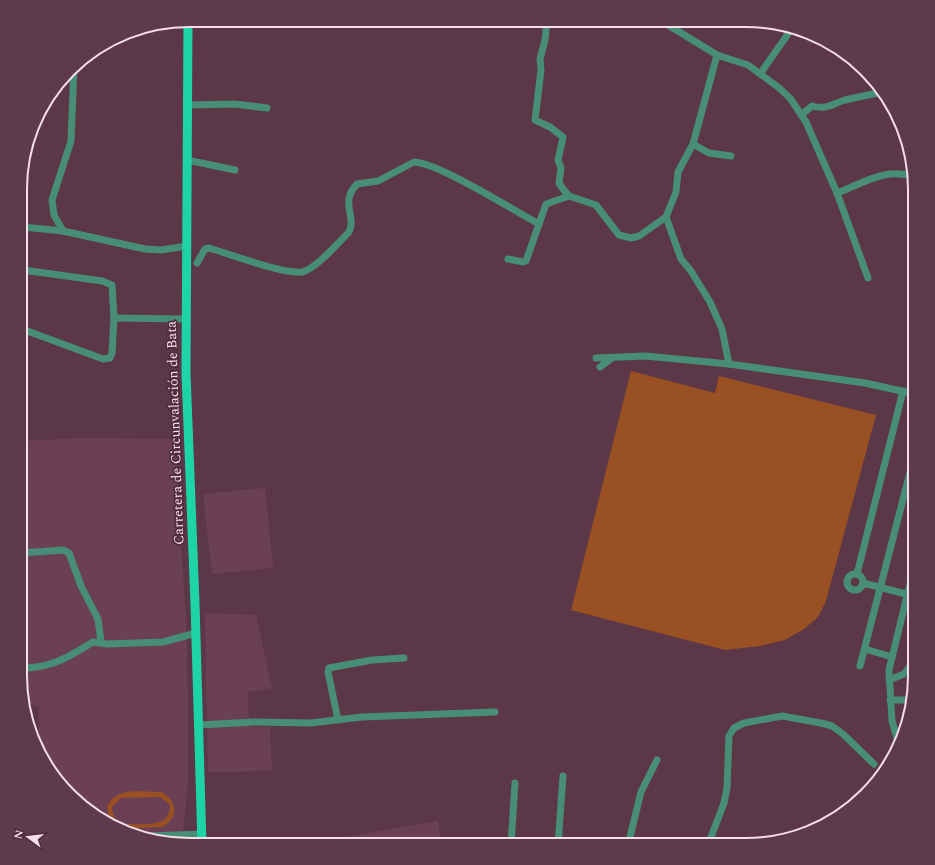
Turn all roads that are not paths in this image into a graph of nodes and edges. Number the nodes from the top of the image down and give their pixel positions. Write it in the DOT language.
graph roads {
  1 [pos="188,27"];
  2 [pos="546,27"];
  3 [pos="673,28"];
  4 [pos="788,34"];
  5 [pos="717,55"];
  6 [pos="760,74"];
  7 [pos="74,76"];
  8 [pos="877,93"];
  9 [pos="188,105"];
  10 [pos="267,108"];
  11 [pos="801,115"];
  12 [pos="693,144"];
  13 [pos="731,156"];
  14 [pos="187,160"];
  15 [pos="235,170"];
  16 [pos="908,176"];
  17 [pos="837,193"];
  18 [pos="569,196"];
  19 [pos="666,217"];
  20 [pos="539,224"];
  21 [pos="27,226"];
  22 [pos="63,231"];
  23 [pos="187,246"];
  24 [pos="508,259"];
  25 [pos="197,263"];
  26 [pos="27,271"];
  27 [pos="868,278"];
  28 [pos="114,318"];
  29 [pos="185,319"];
  30 [pos="27,331"];
  31 [pos="596,358"];
  32 [pos="612,358"];
  33 [pos="729,364"];
  34 [pos="600,367"];
  35 [pos="903,392"];
  36 [pos="908,393"];
  37 [pos="908,480"];
  38 [pos="27,553"];
  39 [pos="857,574"];
  40 [pos="863,583"];
  41 [pos="880,587"];
  42 [pos="908,587"];
  43 [pos="906,594"];
  44 [pos="196,632"];
  45 [pos="101,642"];
  46 [pos="865,649"];
  47 [pos="892,657"];
  48 [pos="404,658"];
  49 [pos="860,666"];
  50 [pos="27,668"];
  51 [pos="908,669"];
  52 [pos="889,680"];
  53 [pos="890,700"];
  54 [pos="906,700"];
  55 [pos="495,712"];
  56 [pos="338,720"];
  57 [pos="199,725"];
  58 [pos="896,736"];
  59 [pos="657,760"];
  60 [pos="874,764"];
  61 [pos="563,776"];
  62 [pos="515,783"];
  63 [pos="202,834"];
  64 [pos="161,836"];
  65 [pos="202,838"];
  66 [pos="511,838"];
  67 [pos="559,838"];
  68 [pos="630,838"];
  69 [pos="711,838"];
  1 -- 9 [label="main road, Carretera de Circunvalación de Bata"];
  2 -- 18 [label="street"];
  3 -- 5 [label="street"];
  4 -- 6 [label="street"];
  5 -- 6 [label="street"];
  5 -- 12 [label="street"];
  6 -- 11 [label="street"];
  7 -- 22 [label="street"];
  8 -- 11 [label="street"];
  9 -- 10 [label="street"];
  9 -- 14 [label="main road, Carretera de Circunvalación de Bata"];
  11 -- 17 [label="street"];
  12 -- 13 [label="street"];
  12 -- 19 [label="street"];
  14 -- 15 [label="street"];
  14 -- 23 [label="main road, Carretera de Circunvalación de Bata"];
  16 -- 17 [label="street"];
  17 -- 27 [label="street"];
  18 -- 19 [label="street"];
  18 -- 20 [label="street"];
  19 -- 33 [label="street"];
  20 -- 24 [label="street"];
  20 -- 25 [label="street"];
  21 -- 22 [label="street"];
  22 -- 23 [label="street"];
  23 -- 29 [label="main road, Carretera de Circunvalación de Bata"];
  26 -- 28 [label="street"];
  28 -- 29 [label="street"];
  28 -- 30 [label="street"];
  29 -- 44 [label="main road, Carretera de Circunvalación de Bata"];
  31 -- 32 [label="street"];
  32 -- 33 [label="street"];
  32 -- 34 [label="street"];
  33 -- 35 [label="street"];
  35 -- 36 [label="street"];
  35 -- 39 [label="street"];
  37 -- 41 [label="street"];
  38 -- 45 [label="street"];
  39 -- 40 [label="street"];
  39 -- 40 [label="street"];
  40 -- 41 [label="street"];
  41 -- 43 [label="street"];
  41 -- 46 [label="street"];
  42 -- 43 [label="street"];
  43 -- 47 [label="street"];
  44 -- 45 [label="street"];
  44 -- 57 [label="main road, Carretera de Circunvalación de Bata"];
  45 -- 50 [label="street"];
  46 -- 47 [label="street"];
  46 -- 49 [label="street"];
  47 -- 52 [label="street"];
  48 -- 56 [label="street"];
  51 -- 52 [label="street"];
  52 -- 53 [label="street"];
  53 -- 54 [label="street"];
  53 -- 58 [label="street"];
  55 -- 56 [label="street"];
  56 -- 57 [label="street"];
  57 -- 63 [label="main road, Carretera de Circunvalación de Bata"];
  59 -- 68 [label="street"];
  60 -- 69 [label="street"];
  61 -- 67 [label="street"];
  62 -- 66 [label="street"];
  63 -- 64 [label="street"];
  63 -- 65 [label="main road, Carretera de Circunvalación de Bata"];
}
